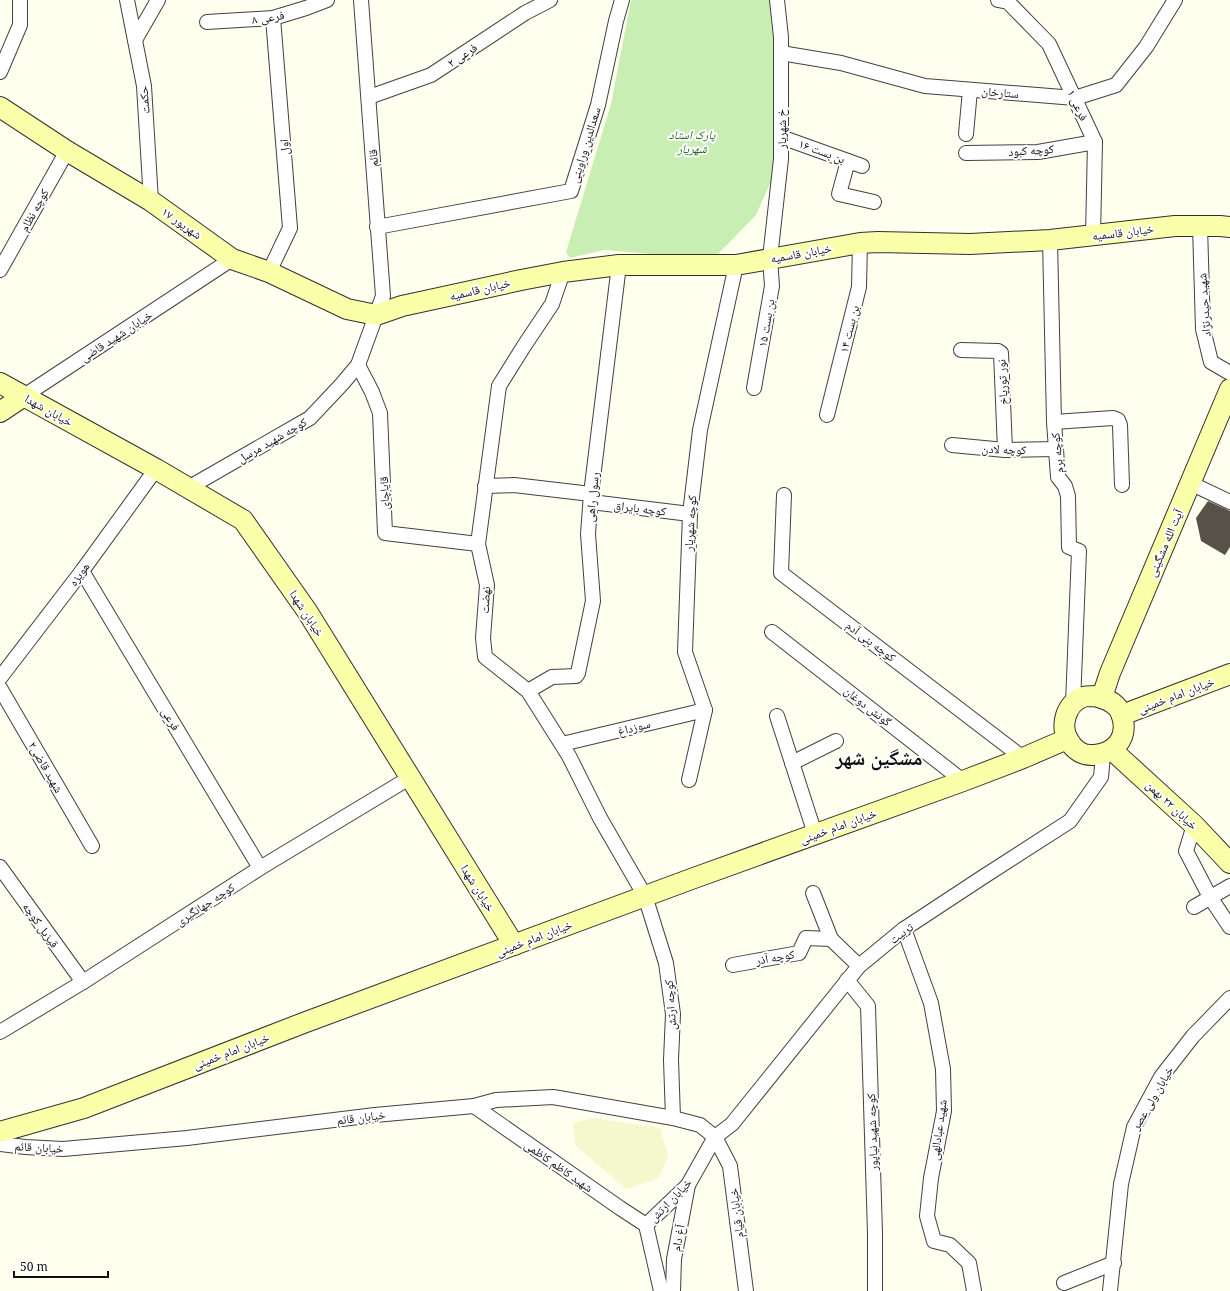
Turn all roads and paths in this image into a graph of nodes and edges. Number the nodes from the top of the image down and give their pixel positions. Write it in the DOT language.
graph roads {
  1 [pos="20,0"];
  2 [pos="127,0"];
  3 [pos="158,0"];
  4 [pos="327,0"];
  5 [pos="361,0"];
  6 [pos="550,0"];
  7 [pos="622,0"];
  8 [pos="777,0"];
  9 [pos="998,0"];
  10 [pos="1175,0"];
  11 [pos="304,4"];
  12 [pos="273,18"];
  13 [pos="207,22"];
  14 [pos="135,40"];
  15 [pos="781,53"];
  16 [pos="0,72"];
  17 [pos="970,90"];
  18 [pos="368,97"];
  19 [pos="1075,98"];
  20 [pos="0,107"];
  21 [pos="966,134"];
  22 [pos="781,137"];
  23 [pos="1095,142"];
  24 [pos="67,151"];
  25 [pos="966,153"];
  26 [pos="848,161"];
  27 [pos="862,166"];
  28 [pos="151,201"];
  29 [pos="874,202"];
  30 [pos="1200,226"];
  31 [pos="377,227"];
  32 [pos="1230,227"];
  33 [pos="1093,236"];
  34 [pos="1050,240"];
  35 [pos="860,243"];
  36 [pos="770,258"];
  37 [pos="232,259"];
  38 [pos="736,264"];
  39 [pos="619,265"];
  40 [pos="0,270"];
  41 [pos="269,272"];
  42 [pos="563,272"];
  43 [pos="376,314"];
  44 [pos="961,350"];
  45 [pos="358,365"];
  46 [pos="1230,373"];
  47 [pos="754,388"];
  48 [pos="9,389"];
  49 [pos="1229,395"];
  50 [pos="0,412"];
  51 [pos="827,415"];
  52 [pos="1054,422"];
  53 [pos="952,445"];
  54 [pos="1056,449"];
  55 [pos="1005,450"];
  56 [pos="156,469"];
  57 [pos="1190,483"];
  58 [pos="1122,485"];
  59 [pos="485,486"];
  60 [pos="188,488"];
  61 [pos="784,495"];
  62 [pos="591,498"];
  63 [pos="1230,502"];
  64 [pos="690,514"];
  65 [pos="478,544"];
  66 [pos="82,571"];
  67 [pos="772,632"];
  68 [pos="1230,674"];
  69 [pos="0,678"];
  70 [pos="0,688"];
  71 [pos="528,691"];
  72 [pos="1102,697"];
  73 [pos="1073,704"];
  74 [pos="705,710"];
  75 [pos="1122,715"];
  76 [pos="777,716"];
  77 [pos="1067,739"];
  78 [pos="836,741"];
  79 [pos="562,744"];
  80 [pos="1107,752"];
  81 [pos="1023,758"];
  82 [pos="792,763"];
  83 [pos="411,777"];
  84 [pos="689,780"];
  85 [pos="963,781"];
  86 [pos="1194,825"];
  87 [pos="815,834"];
  88 [pos="92,846"];
  89 [pos="1230,862"];
  90 [pos="0,867"];
  91 [pos="260,868"];
  92 [pos="1230,886"];
  93 [pos="813,893"];
  94 [pos="645,896"];
  95 [pos="1210,897"];
  96 [pos="1194,907"];
  97 [pos="1230,927"];
  98 [pos="904,929"];
  99 [pos="831,939"];
  100 [pos="514,945"];
  101 [pos="733,965"];
  102 [pos="859,966"];
  103 [pos="847,980"];
  104 [pos="83,982"];
  105 [pos="1230,998"];
  106 [pos="0,1032"];
  107 [pos="474,1106"];
  108 [pos="673,1118"];
  109 [pos="0,1132"];
  110 [pos="715,1138"];
  111 [pos="0,1144"];
  112 [pos="688,1185"];
  113 [pos="646,1225"];
  114 [pos="1114,1262"];
  115 [pos="1064,1283"];
  116 [pos="660,1291"];
  117 [pos="672,1291"];
  118 [pos="746,1291"];
  119 [pos="875,1291"];
  120 [pos="974,1291"];
  121 [pos="1110,1291"];
  1 -- 16 [label="street"];
  2 -- 14 [label="street, حکمت"];
  3 -- 14 [label="street"];
  4 -- 11 [label="street, فرعی ۸"];
  5 -- 18 [label="street, قائم"];
  6 -- 18 [label="street, فرعی ۲"];
  7 -- 31 [label="street, سعدالدین وراوینی"];
  8 -- 15 [label="street, خ شهریار"];
  9 -- 19 [label="street, فرعی ۱"];
  10 -- 19 [label="street, ستارخان"];
  11 -- 12 [label="street, فرعی ۸"];
  12 -- 13 [label="street, فرعی ۸"];
  12 -- 41 [label="street, اول"];
  14 -- 28 [label="street, حکمت"];
  15 -- 17 [label="street, ستارخان"];
  15 -- 22 [label="street, خ شهریار"];
  17 -- 19 [label="street, ستارخان"];
  17 -- 21 [label="street"];
  18 -- 31 [label="street, قائم"];
  19 -- 23 [label="street, فرعی ۱"];
  20 -- 24 [label="street, ۱۷ شهریور"];
  22 -- 26 [label="street, بن بست ۱۶"];
  22 -- 36 [label="street, خ شهریار"];
  23 -- 25 [label="street, کوچه کبود"];
  23 -- 33 [label="street, فرعی ۱"];
  24 -- 28 [label="street, ۱۷ شهریور"];
  24 -- 40 [label="street, کوچه نظام"];
  26 -- 27 [label="street, بن بست ۱۶"];
  26 -- 29 [label="street"];
  28 -- 37 [label="street, ۱۷ شهریور"];
  30 -- 32 [label="street, خیابان قاسمیه"];
  30 -- 33 [label="street, خیابان قاسمیه"];
  30 -- 46 [label="street, شهید حیدرنژاد"];
  31 -- 43 [label="street, قائم"];
  33 -- 34 [label="street, خیابان قاسمیه"];
  34 -- 35 [label="street, خیابان قاسمیه"];
  34 -- 52 [label="street, کوچه برم"];
  35 -- 36 [label="street, خیابان قاسمیه"];
  35 -- 51 [label="street, بن بست ۱۴"];
  36 -- 38 [label="street, خیابان قاسمیه"];
  36 -- 47 [label="street, بن بست ۱۵"];
  37 -- 41 [label="street, ۱۷ شهریور"];
  37 -- 48 [label="street, خیابان شهید قاضی"];
  38 -- 39 [label="street, خیابان قاسمیه"];
  38 -- 64 [label="street, کوچه شهریار"];
  39 -- 42 [label="street, خیابان قاسمیه"];
  39 -- 62 [label="street, رسول راهی"];
  41 -- 43 [label="street, ۱۷ شهریور"];
  42 -- 43 [label="street, خیابان قاسمیه"];
  42 -- 59 [label="street, نهضت"];
  43 -- 45 [label="street, کوچه شهید مرسل"];
  44 -- 55 [label="street, نور تورپاخ"];
  45 -- 60 [label="street, کوچه شهید مرسل"];
  45 -- 65 [label="street, قایاچای"];
  48 -- 50 [label="street, خیابان شهید قاضی"];
  48 -- 56 [label="street, خیابان شهدا"];
  49 -- 57 [label="street, آیت الله مشگینی"];
  52 -- 54 [label="street, کوچه برم"];
  52 -- 58 [label="street"];
  53 -- 55 [label="street, کوچه لادن"];
  54 -- 55 [label="street, کوچه لادن"];
  54 -- 73 [label="street, کوچه برم"];
  56 -- 60 [label="street, خیابان شهدا"];
  56 -- 66 [label="street, هویزه"];
  57 -- 63 [label="street"];
  57 -- 72 [label="street, آیت الله مشگینی"];
  59 -- 62 [label="street, کوچه بایراق"];
  59 -- 65 [label="street, نهضت"];
  60 -- 83 [label="street, خیابان شهدا"];
  61 -- 81 [label="street, کوچه بنی آدم"];
  62 -- 64 [label="street, کوچه بایراق"];
  62 -- 71 [label="street, رسول راهی"];
  64 -- 74 [label="street, کوچه شهریار"];
  65 -- 71 [label="street, نهضت"];
  66 -- 69 [label="street, هویزه"];
  66 -- 91 [label="street, فرعی"];
  67 -- 85 [label="street, گونش دوغان"];
  68 -- 75 [label="street, خیابان امام خمینی"];
  70 -- 88 [label="street, شهید قاضی۲"];
  71 -- 79 [label="street, نهضت"];
  72 -- 73 [label="street"];
  72 -- 75 [label="street"];
  73 -- 77 [label="street"];
  74 -- 79 [label="street, سوزداغ"];
  74 -- 84 [label="street"];
  75 -- 80 [label="street"];
  76 -- 82 [label="street"];
  77 -- 80 [label="street"];
  77 -- 81 [label="street, خیابان امام خمینی"];
  78 -- 82 [label="street"];
  79 -- 94 [label="street, نهضت"];
  80 -- 86 [label="street, خیابان ۲۲ بهمن"];
  80 -- 98 [label="street, تربیت"];
  81 -- 85 [label="street, خیابان امام خمینی"];
  82 -- 87 [label="street"];
  83 -- 91 [label="street, کوچه جهانگیری"];
  83 -- 100 [label="street, خیابان شهدا"];
  85 -- 87 [label="street, خیابان امام خمینی"];
  86 -- 89 [label="street, خیابان ۲۲ بهمن"];
  86 -- 95 [label="street"];
  87 -- 94 [label="street, خیابان امام خمینی"];
  90 -- 104 [label="street, قیزیل کوچه"];
  91 -- 104 [label="street, کوچه جهانگیری"];
  92 -- 95 [label="street"];
  93 -- 99 [label="street"];
  94 -- 100 [label="street, خیابان امام خمینی"];
  94 -- 108 [label="street, کوچه ارتش"];
  95 -- 96 [label="street"];
  95 -- 97 [label="street"];
  98 -- 102 [label="street, تربیت"];
  98 -- 120 [label="street, شهید عبادالهی"];
  99 -- 101 [label="street, کوچه آذر"];
  99 -- 102 [label="street"];
  100 -- 109 [label="street, خیابان امام خمینی"];
  102 -- 103 [label="street, تربیت"];
  103 -- 110 [label="street, تربیت"];
  103 -- 119 [label="street, کوچه شهید نیاپور"];
  104 -- 106 [label="street, کوچه جهانگیری"];
  105 -- 114 [label="street, خیابان ولی عصر"];
  107 -- 108 [label="street, خیابان قائم"];
  107 -- 111 [label="street, خیابان قائم"];
  107 -- 113 [label="street, شهید کاظم کاظمی"];
  108 -- 110 [label="street, خیابان قائم"];
  110 -- 112 [label="street, خیابان ارتش"];
  110 -- 118 [label="street, خیابان قیام"];
  112 -- 113 [label="street, خیابان ارتش"];
  112 -- 117 [label="street, آغ دام"];
  113 -- 116 [label="street, خیابان ارتش"];
  114 -- 115 [label="street"];
  114 -- 121 [label="street, خیابان ولی عصر"];
}
